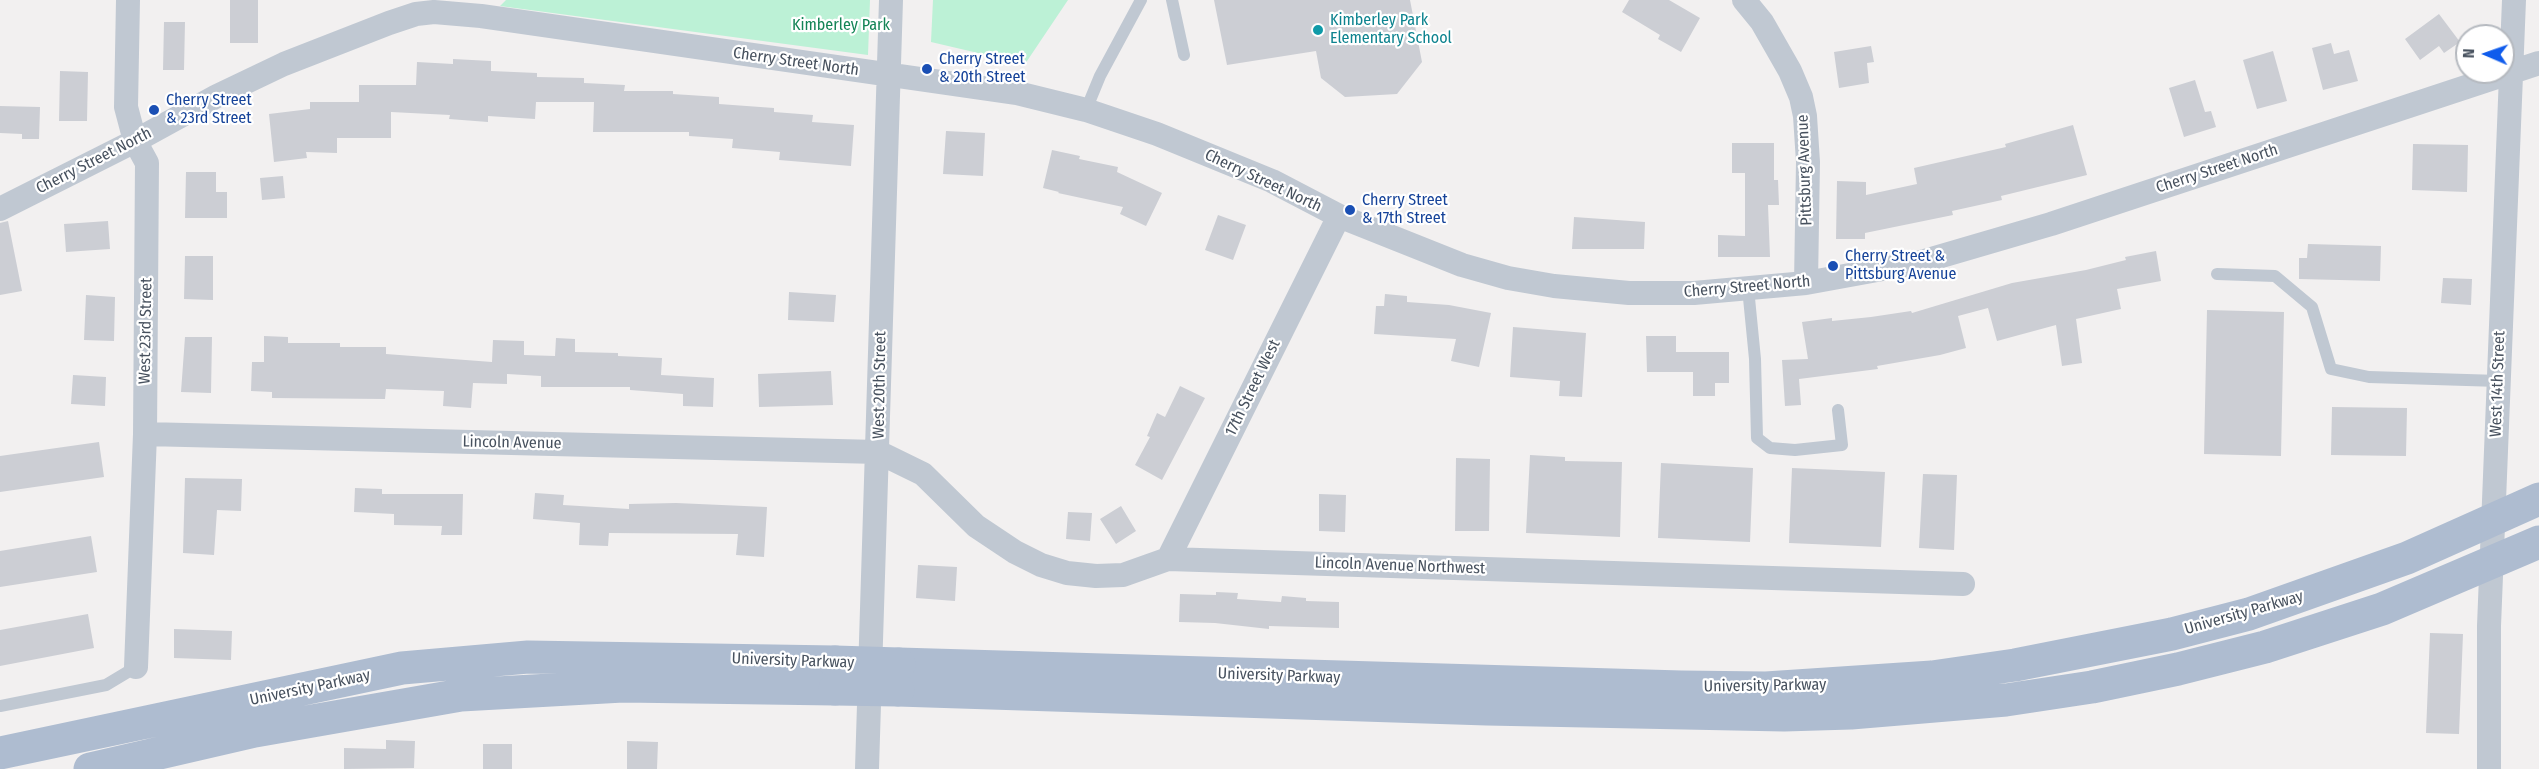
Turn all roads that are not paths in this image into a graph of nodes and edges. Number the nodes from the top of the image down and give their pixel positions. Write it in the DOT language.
graph roads {
  1 [pos="128,0"];
  2 [pos="891,0"];
  3 [pos="1141,0"];
  4 [pos="1172,0"];
  5 [pos="1744,0"];
  6 [pos="2514,0"];
  7 [pos="486,5"];
  8 [pos="2513,24"];
  9 [pos="1184,55"];
  10 [pos="2539,63"];
  11 [pos="2515,71"];
  12 [pos="888,75"];
  13 [pos="2475,84"];
  14 [pos="2511,84"];
  15 [pos="1086,110"];
  16 [pos="135,141"];
  17 [pos="0,208"];
  18 [pos="1339,216"];
  19 [pos="2217,274"];
  20 [pos="1806,283"];
  21 [pos="1748,288"];
  22 [pos="2499,381"];
  23 [pos="1838,410"];
  24 [pos="145,434"];
  25 [pos="878,452"];
  26 [pos="2539,500"];
  27 [pos="2493,519"];
  28 [pos="2539,542"];
  29 [pos="1168,559"];
  30 [pos="2492,564"];
  31 [pos="1963,584"];
  32 [pos="136,667"];
  33 [pos="835,676"];
  34 [pos="899,677"];
  35 [pos="0,706"];
  36 [pos="0,753"];
  37 [pos="90,769"];
  38 [pos="867,769"];
  39 [pos="2488,769"];
  1 -- 16 [label="street, West 23rd Street"];
  2 -- 12 [label="street, West 20th Street"];
  3 -- 15 [label="lane"];
  4 -- 9 [label="lane"];
  5 -- 20 [label="street, Pittsburg Avenue"];
  6 -- 8 [label="street, West 14th Street"];
  7 -- 12 [label="street, Cherry Street North"];
  7 -- 16 [label="street, Cherry Street North"];
  10 -- 11 [label="street, Cherry Street North"];
  12 -- 15 [label="street, Cherry Street North"];
  12 -- 25 [label="street, West 20th Street"];
  13 -- 20 [label="street, Cherry Street North"];
  14 -- 22 [label="street, West 14th Street"];
  15 -- 18 [label="street, Cherry Street North"];
  16 -- 17 [label="street, Cherry Street North"];
  16 -- 24 [label="street, West 23rd Street"];
  18 -- 21 [label="street, Cherry Street North"];
  18 -- 29 [label="street, 17th Street West"];
  19 -- 22 [label="lane"];
  20 -- 21 [label="street, Cherry Street North"];
  21 -- 23 [label="lane"];
  22 -- 27 [label="street, West 14th Street"];
  24 -- 25 [label="street, Lincoln Avenue"];
  24 -- 32 [label="street, West 23rd Street"];
  25 -- 29 [label="street, Lincoln Avenue Northwest"];
  25 -- 38 [label="street, West 20th Street"];
  26 -- 27 [label="main road, University Parkway"];
  27 -- 30 [label="street, West 14th Street"];
  27 -- 34 [label="main road, University Parkway"];
  28 -- 30 [label="main road, University Parkway"];
  29 -- 31 [label="street, Lincoln Avenue Northwest"];
  30 -- 34 [label="main road, University Parkway"];
  30 -- 39 [label="street, West 14th Street"];
  32 -- 35 [label="lane"];
  33 -- 34 [label="main road, University Parkway, bridge"];
  33 -- 36 [label="main road, University Parkway"];
  33 -- 37 [label="main road, University Parkway"];
}
